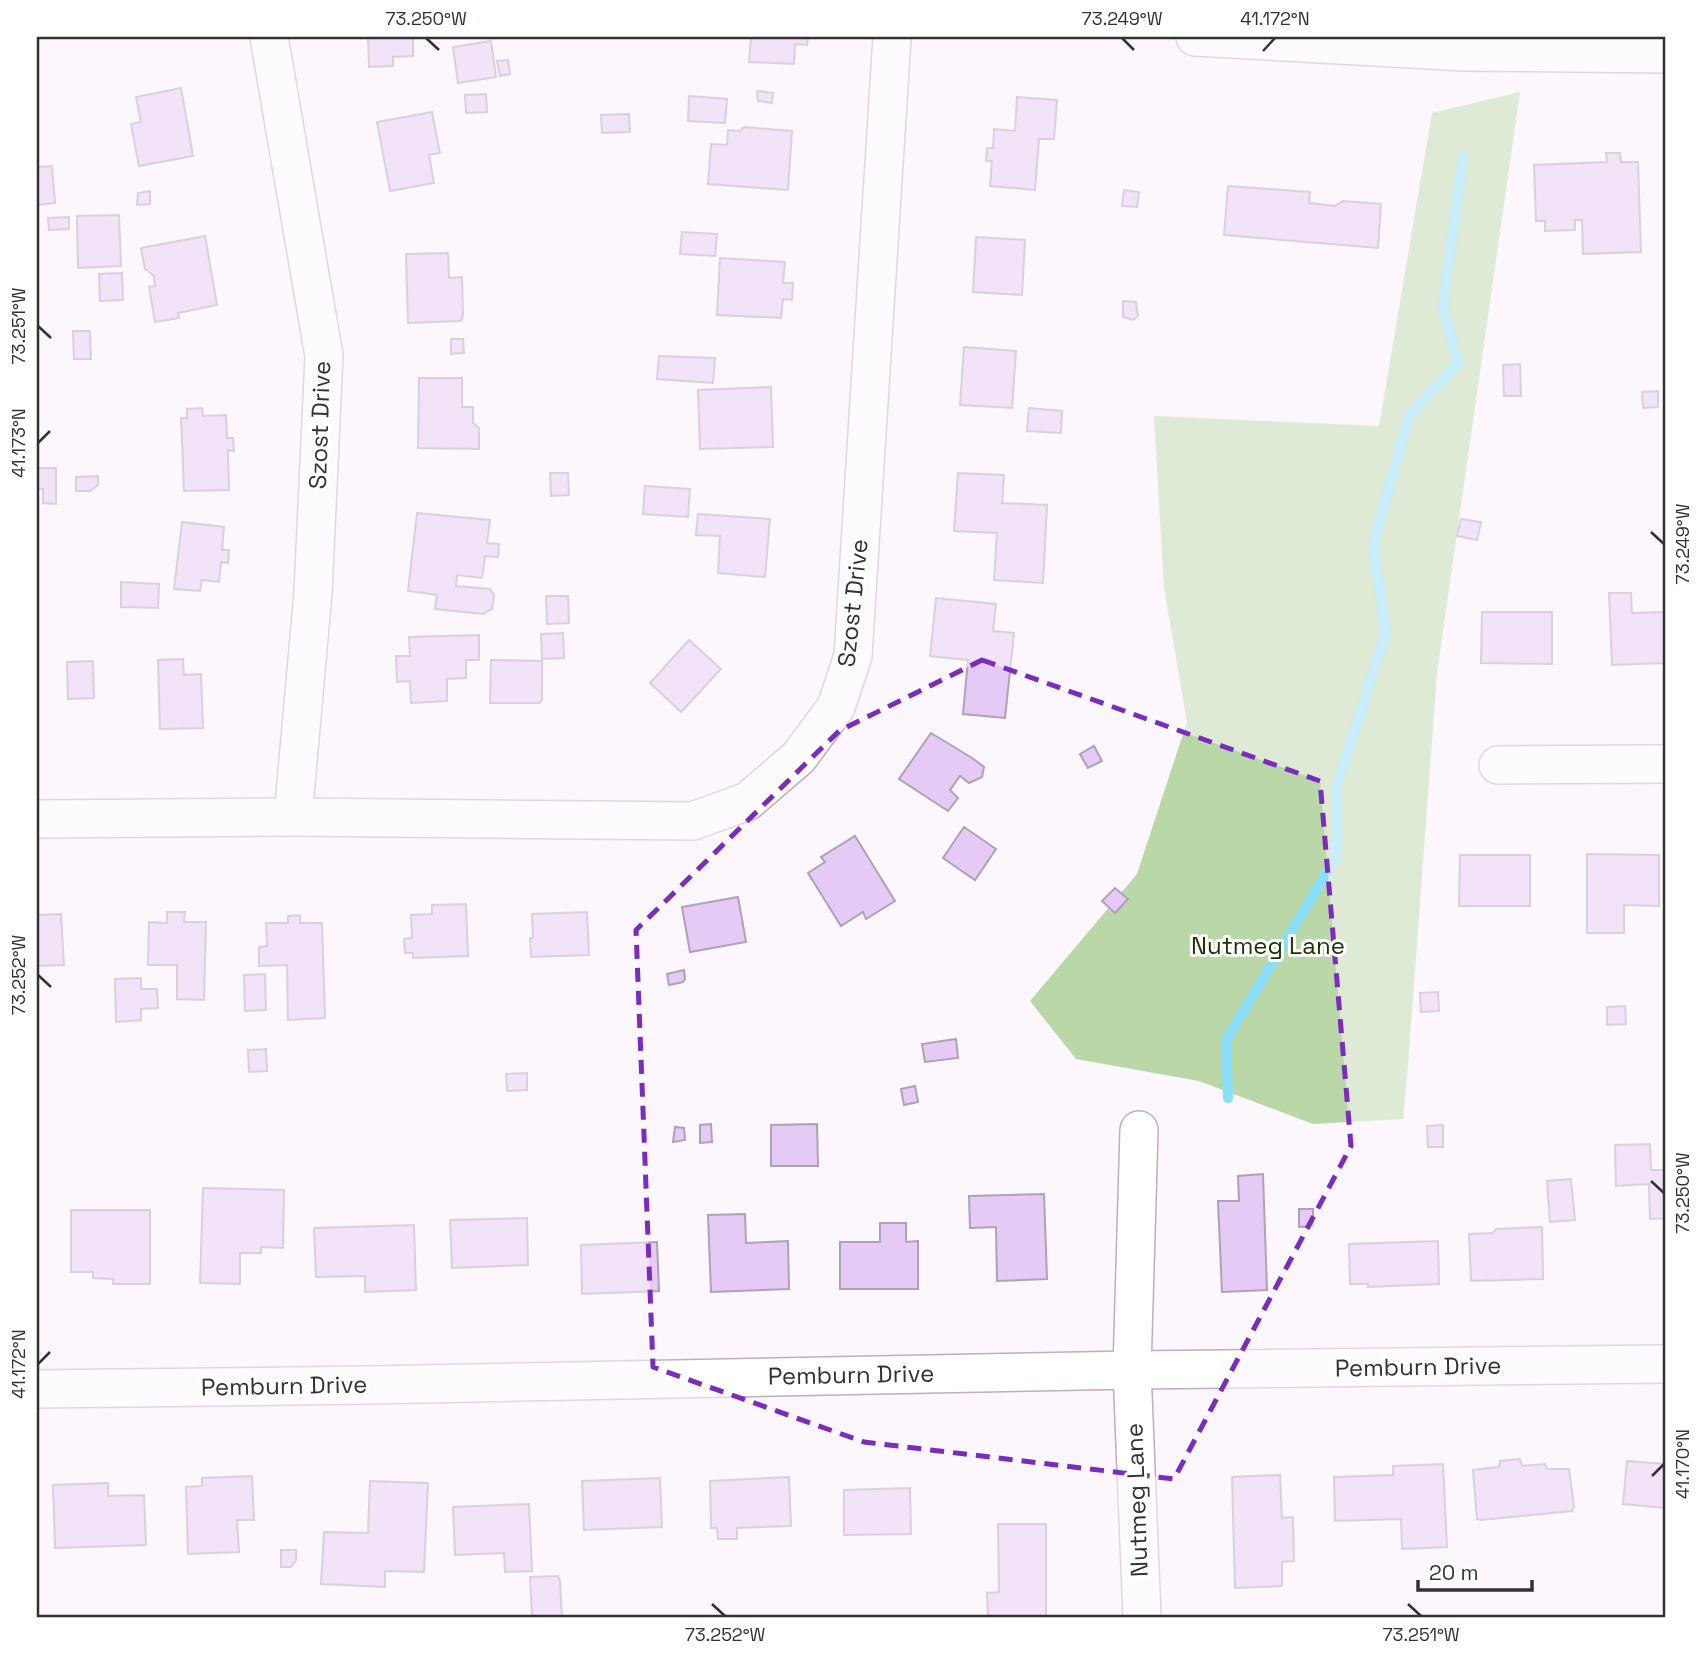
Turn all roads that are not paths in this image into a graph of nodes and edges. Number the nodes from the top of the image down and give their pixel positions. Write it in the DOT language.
graph roads {
  1 [pos="269,37"];
  2 [pos="892,37"];
  3 [pos="1195,37"];
  4 [pos="1465,44"];
  5 [pos="1665,54"];
  6 [pos="1665,764"];
  7 [pos="1498,765"];
  8 [pos="293,817"];
  9 [pos="37,819"];
  10 [pos="1139,1130"];
  11 [pos="1665,1364"];
  12 [pos="1132,1370"];
  13 [pos="37,1389"];
  14 [pos="1142,1617"];
  1 -- 8 [label="street, Szost Drive"];
  2 -- 8 [label="street, Szost Drive"];
  3 -- 4 [label="street"];
  4 -- 5 [label="street"];
  6 -- 7 [label="street"];
  8 -- 9 [label="street, Szost Drive"];
  10 -- 12 [label="street, Nutmeg Lane"];
  11 -- 12 [label="street, Pemburn Drive"];
  12 -- 13 [label="street, Pemburn Drive"];
  12 -- 14 [label="street, Nutmeg Lane"];
}
